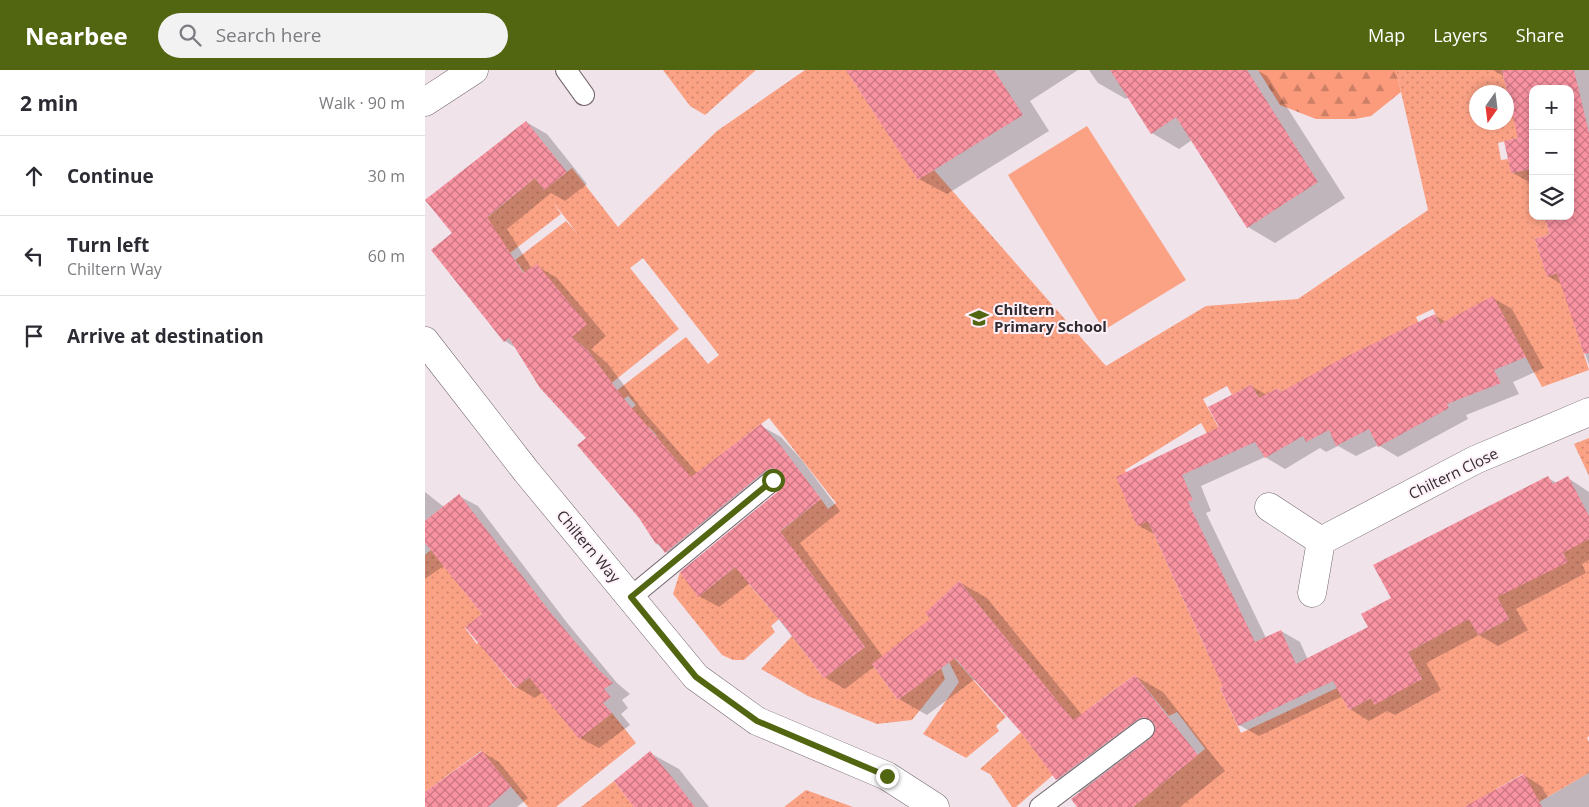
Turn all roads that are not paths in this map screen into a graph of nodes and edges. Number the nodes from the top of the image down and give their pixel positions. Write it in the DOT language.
graph roads {
  1 [pos="474,70"];
  2 [pos="566,70"];
  3 [pos="428,94"];
  4 [pos="584,95"];
  5 [pos="425,341"];
  6 [pos="1589,412"];
  7 [pos="773,480"];
  8 [pos="1269,507"];
  9 [pos="1321,541"];
  10 [pos="1312,593"];
  11 [pos="631,597"];
  12 [pos="1144,729"];
  13 [pos="935,807"];
  14 [pos="1040,807"];
  1 -- 3 [label="street"];
  2 -- 4 [label="lane"];
  5 -- 11 [label="street, Chiltern Way"];
  6 -- 9 [label="street, Chiltern Close"];
  7 -- 11 [label="lane"];
  8 -- 9 [label="street"];
  9 -- 10 [label="street"];
  11 -- 13 [label="street, Chiltern Way"];
  12 -- 14 [label="lane"];
}
